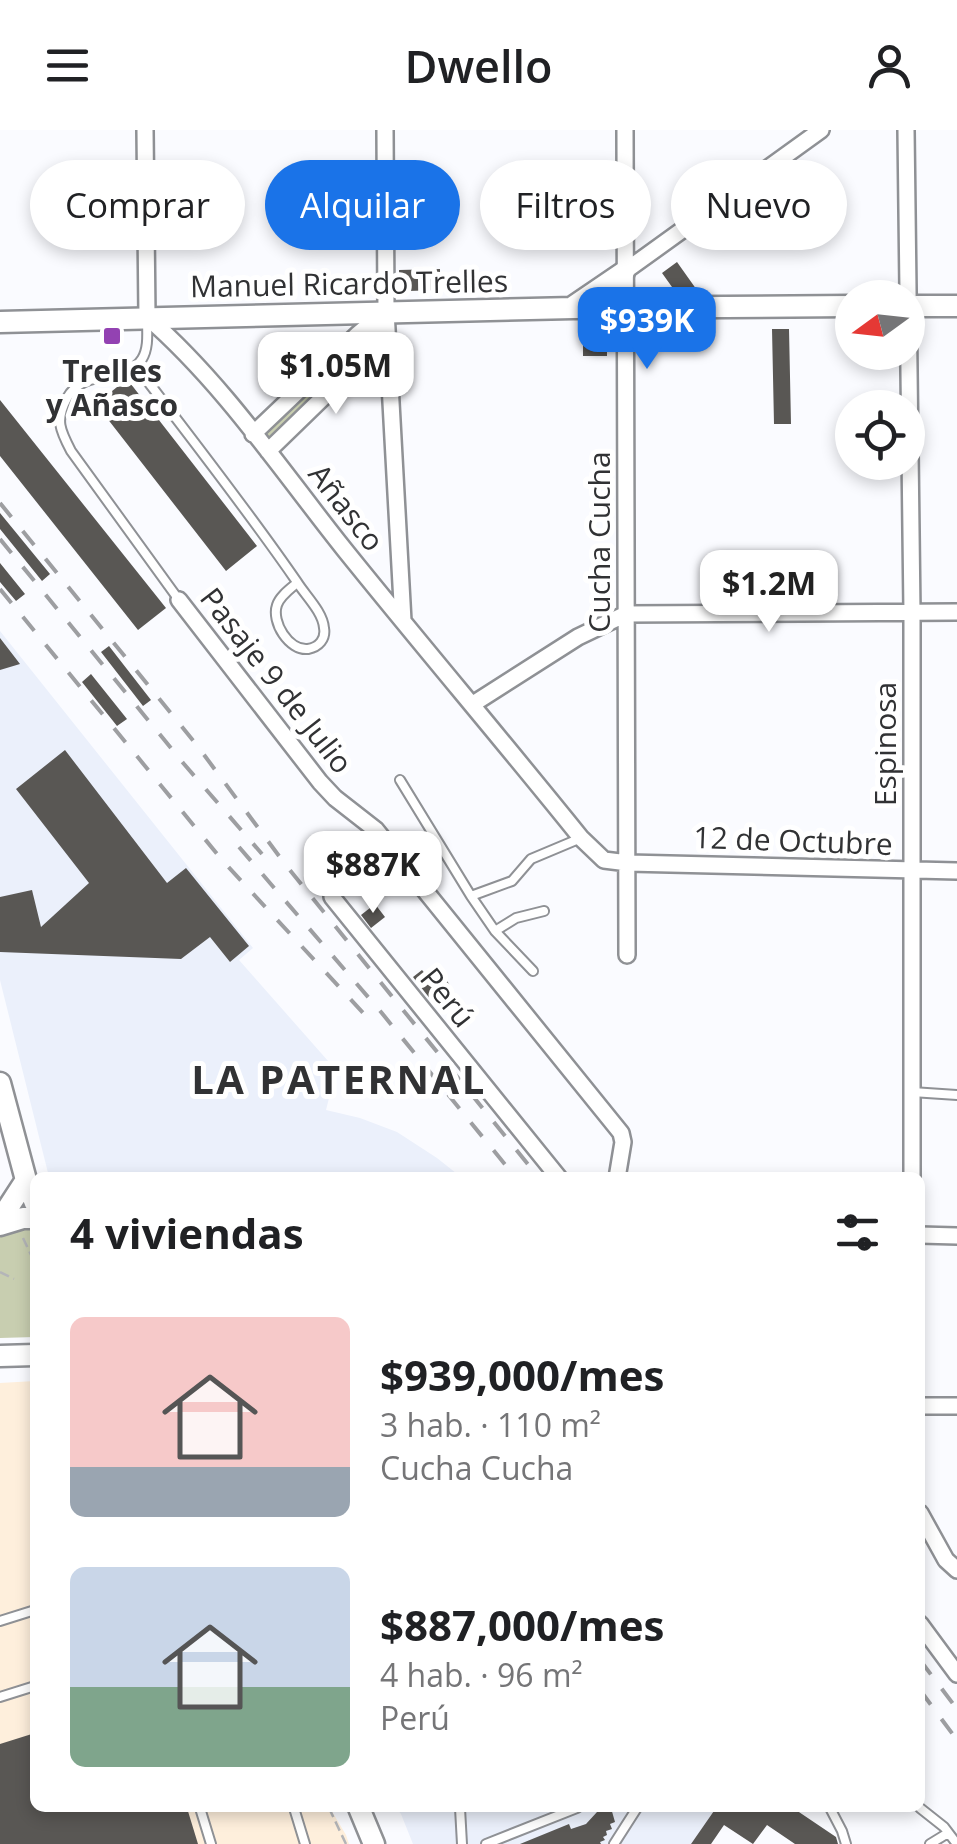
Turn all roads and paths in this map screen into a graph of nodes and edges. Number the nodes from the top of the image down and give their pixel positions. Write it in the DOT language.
graph roads {
  1 [pos="145,130"];
  2 [pos="385,130"];
  3 [pos="625,130"];
  4 [pos="820,130"];
  5 [pos="906,130"];
  6 [pos="624,272"];
  7 [pos="908,280"];
  8 [pos="835,306"];
  9 [pos="925,306"];
  10 [pos="957,306"];
  11 [pos="624,307"];
  12 [pos="573,308"];
  13 [pos="386,311"];
  14 [pos="147,317"];
  15 [pos="0,322"];
  16 [pos="136,366"];
  17 [pos="909,370"];
  18 [pos="253,434"];
  19 [pos="268,451"];
  20 [pos="297,583"];
  21 [pos="179,600"];
  22 [pos="912,612"];
  23 [pos="957,612"];
  24 [pos="626,614"];
  25 [pos="403,620"];
  26 [pos="473,704"];
  27 [pos="400,780"];
  28 [pos="580,838"];
  29 [pos="628,863"];
  30 [pos="911,870"];
  31 [pos="957,871"];
  32 [pos="472,896"];
  33 [pos="332,897"];
  34 [pos="544,911"];
  35 [pos="495,932"];
  36 [pos="627,954"];
  37 [pos="533,971"];
  38 [pos="0,1083"];
  39 [pos="912,1092"];
  40 [pos="957,1094"];
  41 [pos="554,1172"];
  42 [pos="617,1172"];
  43 [pos="912,1172"];
  44 [pos="26,1180"];
  45 [pos="30,1190"];
  46 [pos="30,1218"];
  47 [pos="0,1222"];
  48 [pos="925,1235"];
  49 [pos="957,1236"];
  50 [pos="0,1272"];
  51 [pos="14,1279"];
  52 [pos="30,1355"];
  53 [pos="0,1356"];
  54 [pos="925,1406"];
  55 [pos="957,1406"];
  56 [pos="927,1542"];
  57 [pos="957,1570"];
  58 [pos="30,1612"];
  59 [pos="0,1621"];
  60 [pos="925,1631"];
  61 [pos="957,1674"];
  62 [pos="30,1688"];
  63 [pos="0,1697"];
  64 [pos="201,1812"];
  65 [pos="295,1812"];
  66 [pos="330,1812"];
  67 [pos="361,1812"];
  68 [pos="460,1812"];
  69 [pos="567,1812"];
  70 [pos="634,1812"];
  71 [pos="832,1812"];
  72 [pos="924,1812"];
  73 [pos="948,1833"];
  74 [pos="211,1844"];
  75 [pos="306,1844"];
  76 [pos="346,1844"];
  77 [pos="374,1844"];
  78 [pos="462,1844"];
  79 [pos="486,1844"];
  80 [pos="614,1844"];
  81 [pos="846,1844"];
  82 [pos="930,1844"];
  83 [pos="957,1844"];
  1 -- 14 [label="street"];
  2 -- 13 [label="street"];
  3 -- 6 [label="street, Cucha Cucha"];
  4 -- 6 [label="street"];
  5 -- 7 [label="street, Espinosa"];
  6 -- 11 [label="street, Cucha Cucha"];
  6 -- 12 [label="main road"];
  8 -- 11 [label="main road, Manuel Ricardo Trelles"];
  9 -- 10 [label="main road"];
  11 -- 12 [label="main road, Manuel Ricardo Trelles"];
  11 -- 24 [label="street, Cucha Cucha"];
  12 -- 13 [label="main road, Manuel Ricardo Trelles"];
  13 -- 14 [label="main road, Manuel Ricardo Trelles"];
  13 -- 18 [label="street"];
  13 -- 19 [label="street"];
  13 -- 25 [label="street"];
  14 -- 15 [label="main road, Manuel Ricardo Trelles"];
  14 -- 16 [label="lane"];
  14 -- 18 [label="street, Añasco"];
  16 -- 20 [label="lane"];
  16 -- 21 [label="lane, Pasaje 9 de Julio"];
  17 -- 22 [label="street, Espinosa"];
  18 -- 19 [label="street, Añasco"];
  19 -- 25 [label="street, Añasco"];
  20 -- 20 [label="lane"];
  21 -- 42 [label="street, Pasaje 9 de Julio"];
  22 -- 23 [label="street"];
  22 -- 24 [label="street"];
  22 -- 30 [label="street, Espinosa"];
  24 -- 26 [label="street"];
  24 -- 29 [label="street, Cucha Cucha"];
  25 -- 26 [label="street, Añasco"];
  26 -- 28 [label="street, Añasco"];
  27 -- 32 [label="lane"];
  28 -- 29 [label="street, Añasco"];
  28 -- 32 [label="lane"];
  29 -- 30 [label="street, 12 de Octubre"];
  29 -- 36 [label="street, Cucha Cucha"];
  30 -- 31 [label="street, 12 de Octubre"];
  30 -- 39 [label="street, Espinosa"];
  32 -- 35 [label="lane"];
  33 -- 41 [label="street, Perú"];
  34 -- 35 [label="lane"];
  35 -- 37 [label="lane"];
  38 -- 44 [label="main road"];
  39 -- 40 [label="lane"];
  39 -- 43 [label="street, Espinosa"];
  44 -- 45 [label="main road"];
  44 -- 47 [label="main road"];
  46 -- 47 [label="main road"];
  48 -- 49 [label="street"];
  50 -- 51 [label="path"];
  52 -- 53 [label="main road"];
  54 -- 55 [label="street"];
  56 -- 57 [label="street"];
  58 -- 59 [label="lane"];
  60 -- 61 [label="street"];
  62 -- 63 [label="lane"];
  64 -- 74 [label="lane"];
  65 -- 75 [label="lane"];
  66 -- 76 [label="path"];
  67 -- 77 [label="main road"];
  68 -- 78 [label="lane"];
  69 -- 79 [label="lane"];
  70 -- 80 [label="lane"];
  71 -- 81 [label="lane"];
  72 -- 73 [label="lane"];
  73 -- 82 [label="lane"];
  73 -- 83 [label="lane"];
}
